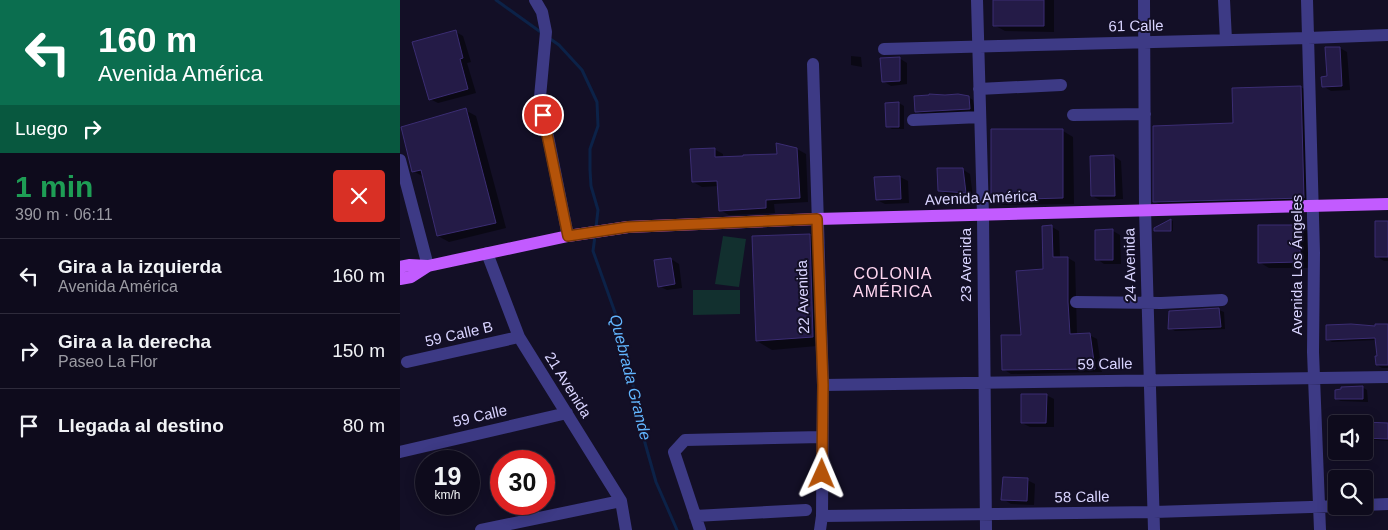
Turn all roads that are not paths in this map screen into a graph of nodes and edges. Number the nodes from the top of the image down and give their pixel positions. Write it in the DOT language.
graph roads {
  1 [pos="535,0"];
  2 [pos="978,0"];
  3 [pos="1144,0"];
  4 [pos="1224,0"];
  5 [pos="1307,0"];
  6 [pos="1388,34"];
  7 [pos="1308,38"];
  8 [pos="1226,40"];
  9 [pos="1144,42"];
  10 [pos="978,46"];
  11 [pos="884,49"];
  12 [pos="813,64"];
  13 [pos="1061,85"];
  14 [pos="979,89"];
  15 [pos="1145,114"];
  16 [pos="1073,116"];
  17 [pos="980,117"];
  18 [pos="913,120"];
  19 [pos="400,160"];
  20 [pos="402,174"];
  21 [pos="1388,204"];
  22 [pos="1313,205"];
  23 [pos="1146,209"];
  24 [pos="983,215"];
  25 [pos="817,219"];
  26 [pos="571,236"];
  27 [pos="487,253"];
  28 [pos="428,266"];
  29 [pos="400,267"];
  30 [pos="400,279"];
  31 [pos="1222,300"];
  32 [pos="1076,302"];
  33 [pos="1148,303"];
  34 [pos="519,337"];
  35 [pos="407,362"];
  36 [pos="1388,376"];
  37 [pos="1315,378"];
  38 [pos="1149,380"];
  39 [pos="983,381"];
  40 [pos="823,385"];
  41 [pos="567,413"];
  42 [pos="822,437"];
  43 [pos="400,452"];
  44 [pos="621,501"];
  45 [pos="1388,504"];
  46 [pos="1373,505"];
  47 [pos="1328,507"];
  48 [pos="1319,508"];
  49 [pos="806,510"];
  50 [pos="1154,512"];
  51 [pos="985,514"];
  52 [pos="695,516"];
  53 [pos="822,516"];
  54 [pos="481,530"];
  55 [pos="626,530"];
  56 [pos="700,530"];
  57 [pos="820,530"];
  58 [pos="986,530"];
  59 [pos="1154,530"];
  60 [pos="1320,530"];
  1 -- 26 [label="street"];
  2 -- 10 [label="street, 23 Avenida"];
  3 -- 9 [label="street, 24 Avenida"];
  4 -- 8 [label="street"];
  5 -- 7 [label="street, Avenida Los Ángeles"];
  6 -- 7 [label="street, 61 Calle"];
  7 -- 8 [label="street, 61 Calle"];
  7 -- 22 [label="street, Avenida Los Ángeles"];
  8 -- 9 [label="street, 61 Calle"];
  9 -- 10 [label="street, 61 Calle"];
  9 -- 15 [label="street, 24 Avenida"];
  10 -- 11 [label="street, 61 Calle"];
  10 -- 14 [label="street, 23 Avenida"];
  12 -- 25 [label="street, 22 Avenida"];
  13 -- 14 [label="street"];
  14 -- 17 [label="street, 23 Avenida"];
  15 -- 16 [label="street"];
  15 -- 23 [label="street, 24 Avenida"];
  17 -- 18 [label="street"];
  17 -- 24 [label="street, 23 Avenida"];
  19 -- 20 [label="street"];
  20 -- 28 [label="street"];
  21 -- 22 [label="main road, Avenida América"];
  22 -- 23 [label="main road, Avenida América"];
  22 -- 37 [label="street, Avenida Los Ángeles"];
  23 -- 24 [label="main road, Avenida América"];
  23 -- 33 [label="street, 24 Avenida"];
  24 -- 25 [label="main road, Avenida América"];
  24 -- 39 [label="street, 23 Avenida"];
  25 -- 26 [label="main road, Avenida América"];
  25 -- 40 [label="street, 22 Avenida"];
  26 -- 27 [label="main road, Avenida América"];
  27 -- 28 [label="main road, Avenida América"];
  27 -- 34 [label="street, 21 Avenida"];
  28 -- 29 [label="main road"];
  28 -- 30 [label="main road"];
  31 -- 33 [label="street"];
  32 -- 33 [label="street"];
  33 -- 38 [label="street, 24 Avenida"];
  34 -- 35 [label="street, 59 Calle B"];
  34 -- 41 [label="street, 21 Avenida"];
  36 -- 37 [label="street, 59 Calle"];
  37 -- 38 [label="street, 59 Calle"];
  37 -- 48 [label="street, Avenida Los Ángeles"];
  38 -- 39 [label="street, 59 Calle"];
  38 -- 50 [label="street, 24 Avenida"];
  39 -- 40 [label="street, 59 Calle"];
  39 -- 51 [label="street, 23 Avenida"];
  40 -- 42 [label="street, 22 Avenida"];
  41 -- 43 [label="street, 59 Calle"];
  41 -- 44 [label="street, 21 Avenida"];
  42 -- 52 [label="street"];
  42 -- 53 [label="street, 22 Avenida"];
  44 -- 54 [label="street"];
  44 -- 55 [label="street, 21 Avenida"];
  45 -- 46 [label="street"];
  47 -- 48 [label="street, 58 Calle"];
  48 -- 50 [label="street, 58 Calle"];
  48 -- 60 [label="street, Avenida Los Ángeles"];
  49 -- 52 [label="street"];
  50 -- 51 [label="street, 58 Calle"];
  50 -- 59 [label="street, 24 Avenida"];
  51 -- 53 [label="street, 58 Calle"];
  51 -- 58 [label="street, 23 Avenida"];
  52 -- 56 [label="street"];
  53 -- 57 [label="street, 22 Avenida"];
}
